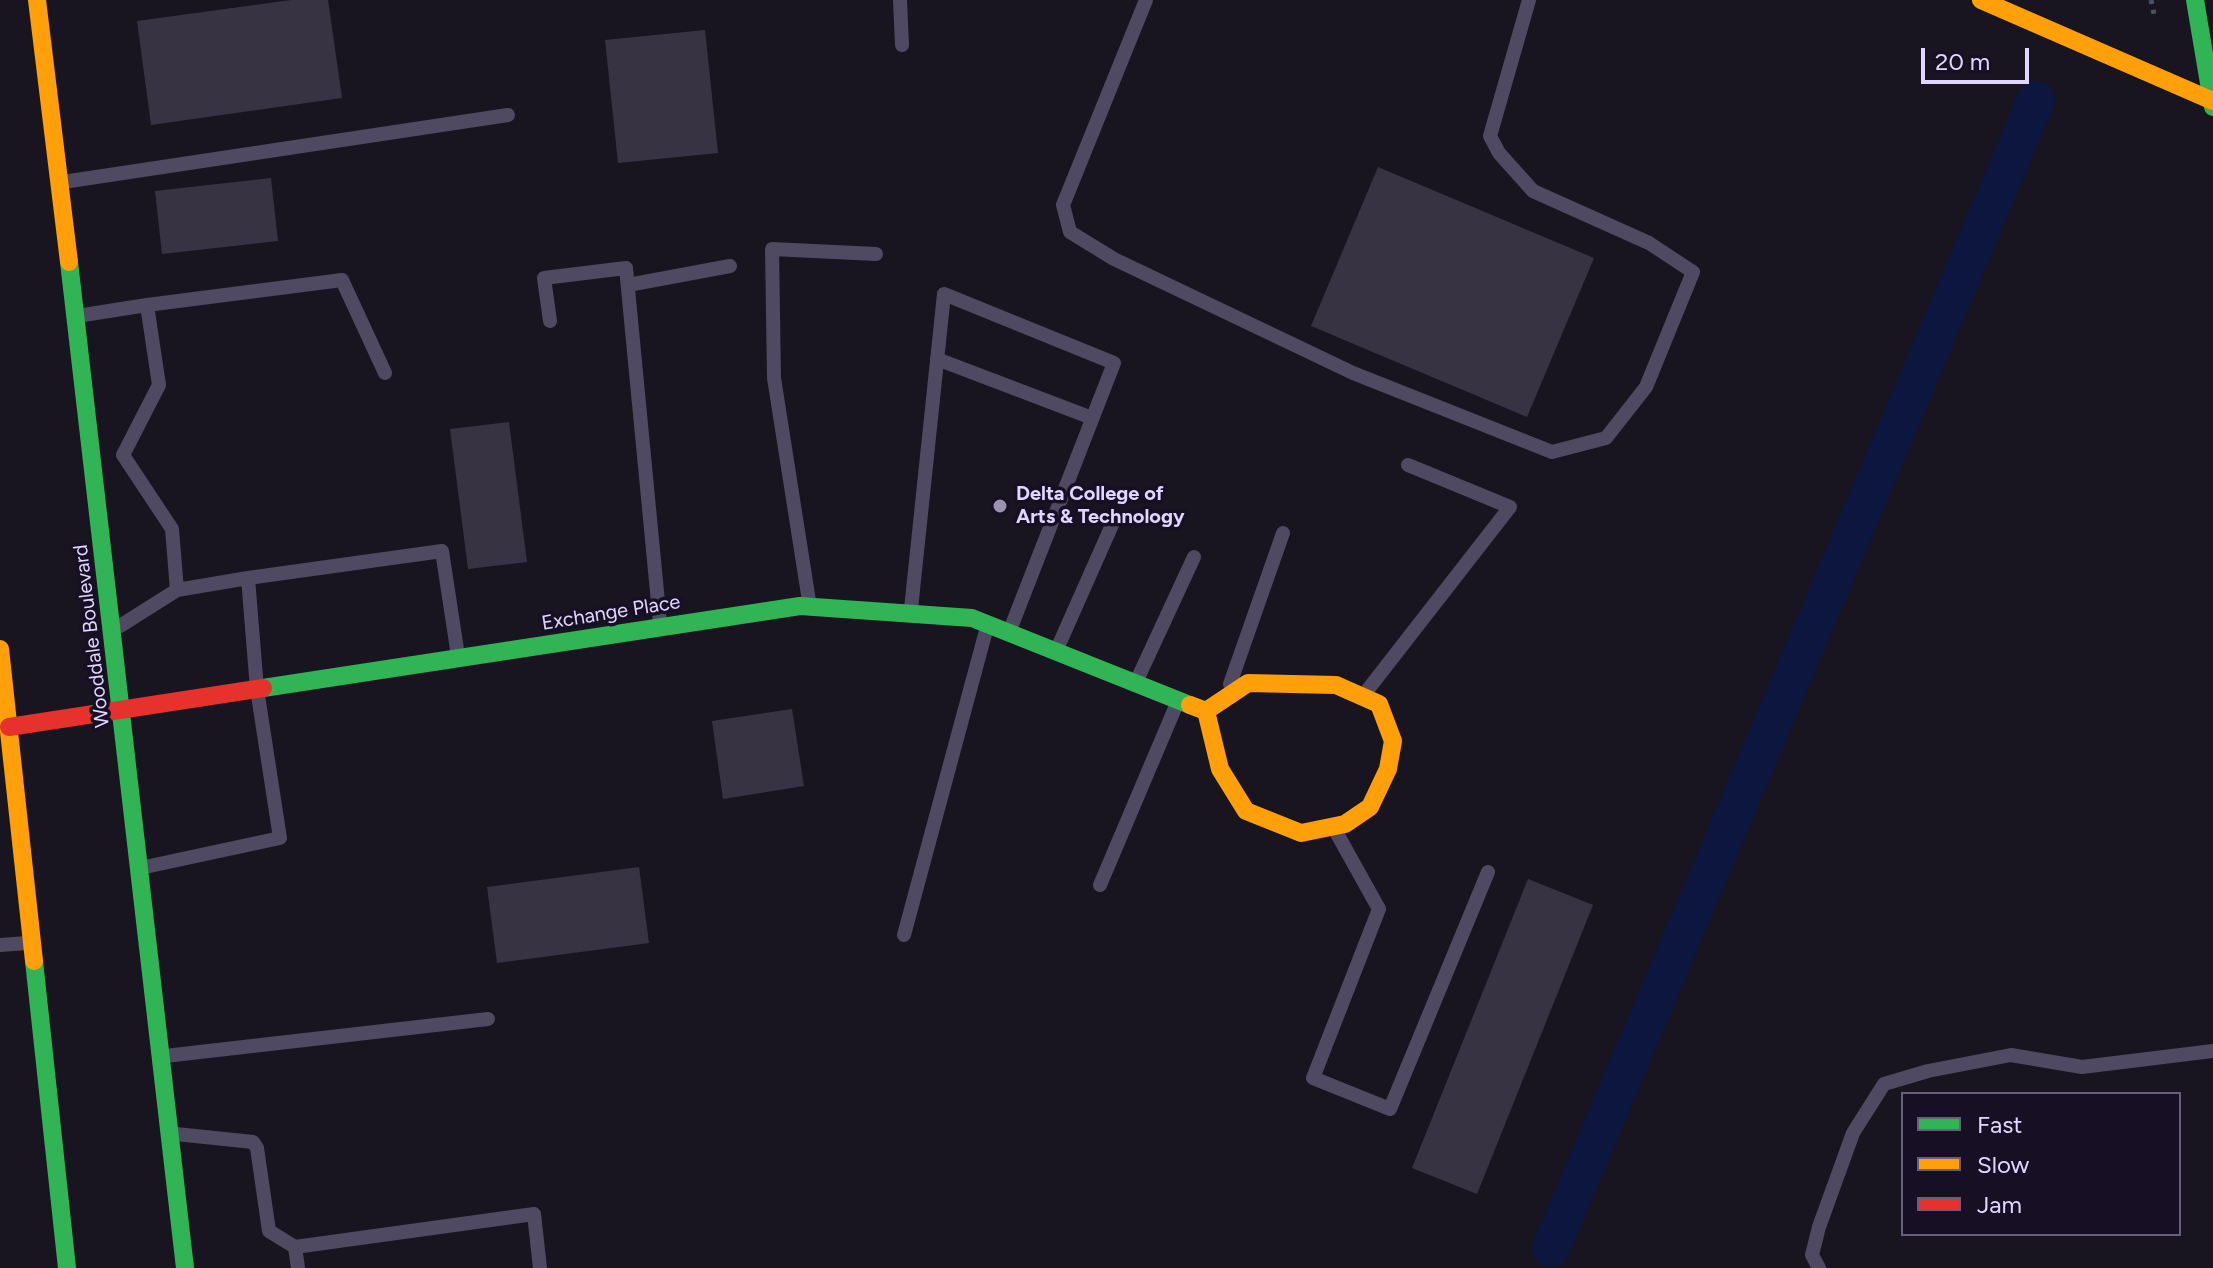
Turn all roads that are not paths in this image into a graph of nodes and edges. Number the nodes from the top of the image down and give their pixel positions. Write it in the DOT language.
graph roads {
  1 [pos="37,0"];
  2 [pos="900,0"];
  3 [pos="1146,0"];
  4 [pos="1529,0"];
  5 [pos="1981,0"];
  6 [pos="2195,0"];
  7 [pos="902,45"];
  8 [pos="2213,103"];
  9 [pos="508,115"];
  10 [pos="59,183"];
  11 [pos="876,254"];
  12 [pos="730,266"];
  13 [pos="628,285"];
  14 [pos="147,305"];
  15 [pos="75,316"];
  16 [pos="550,321"];
  17 [pos="937,359"];
  18 [pos="385,373"];
  19 [pos="1092,418"];
  20 [pos="92,455"];
  21 [pos="123,455"];
  22 [pos="1408,465"];
  23 [pos="1112,525"];
  24 [pos="1283,533"];
  25 [pos="1194,557"];
  26 [pos="248,578"];
  27 [pos="177,590"];
  28 [pos="810,606"];
  29 [pos="910,614"];
  30 [pos="988,624"];
  31 [pos="661,627"];
  32 [pos="113,631"];
  33 [pos="1009,633"];
  34 [pos="0,649"];
  35 [pos="1056,651"];
  36 [pos="458,658"];
  37 [pos="1135,683"];
  38 [pos="257,689"];
  39 [pos="2,691"];
  40 [pos="1362,697"];
  41 [pos="1225,698"];
  42 [pos="1178,700"];
  43 [pos="123,709"];
  44 [pos="1206,711"];
  45 [pos="9,727"];
  46 [pos="8,804"];
  47 [pos="1332,826"];
  48 [pos="140,867"];
  49 [pos="1488,872"];
  50 [pos="1100,885"];
  51 [pos="904,935"];
  52 [pos="32,942"];
  53 [pos="0,945"];
  54 [pos="488,1019"];
  55 [pos="2213,1051"];
  56 [pos="161,1057"];
  57 [pos="169,1133"];
  58 [pos="295,1247"];
  59 [pos="67,1268"];
  60 [pos="185,1268"];
  61 [pos="298,1268"];
  62 [pos="540,1268"];
  63 [pos="1819,1268"];
  1 -- 10 [label="street, Wooddale Boulevard"];
  2 -- 7 [label="lane"];
  3 -- 4 [label="lane"];
  5 -- 8 [label="street"];
  6 -- 8 [label="street"];
  9 -- 10 [label="lane"];
  10 -- 15 [label="street, Wooddale Boulevard"];
  11 -- 28 [label="lane"];
  12 -- 13 [label="lane"];
  13 -- 16 [label="lane"];
  13 -- 31 [label="lane"];
  14 -- 15 [label="lane"];
  14 -- 18 [label="lane"];
  14 -- 21 [label="lane"];
  15 -- 20 [label="street, Wooddale Boulevard"];
  17 -- 19 [label="lane"];
  17 -- 19 [label="lane"];
  17 -- 29 [label="lane"];
  19 -- 33 [label="lane"];
  20 -- 21 [label="lane"];
  20 -- 32 [label="street, Wooddale Boulevard"];
  21 -- 27 [label="lane"];
  22 -- 40 [label="lane"];
  23 -- 35 [label="lane"];
  24 -- 41 [label="lane"];
  25 -- 37 [label="lane"];
  26 -- 27 [label="lane"];
  26 -- 36 [label="lane"];
  26 -- 38 [label="lane"];
  27 -- 32 [label="lane"];
  28 -- 29 [label="street, Exchange Place"];
  28 -- 31 [label="street, Exchange Place"];
  29 -- 30 [label="street, Exchange Place"];
  30 -- 33 [label="street, Exchange Place"];
  30 -- 51 [label="lane"];
  31 -- 36 [label="street, Exchange Place"];
  32 -- 43 [label="street, Wooddale Boulevard"];
  33 -- 35 [label="street, Exchange Place"];
  34 -- 39 [label="street"];
  35 -- 37 [label="street, Exchange Place"];
  36 -- 38 [label="street, Exchange Place"];
  37 -- 42 [label="street, Exchange Place"];
  38 -- 43 [label="street, Exchange Place"];
  38 -- 48 [label="lane"];
  39 -- 45 [label="street"];
  40 -- 41 [label="street"];
  40 -- 47 [label="street"];
  41 -- 44 [label="street"];
  42 -- 44 [label="street, Exchange Place"];
  42 -- 50 [label="lane"];
  43 -- 45 [label="street, Exchange Place"];
  43 -- 48 [label="street, Wooddale Boulevard"];
  44 -- 47 [label="street"];
  45 -- 46 [label="street"];
  46 -- 52 [label="street"];
  47 -- 49 [label="lane"];
  48 -- 56 [label="street, Wooddale Boulevard"];
  52 -- 53 [label="lane"];
  52 -- 59 [label="street"];
  54 -- 56 [label="lane"];
  55 -- 63 [label="lane"];
  56 -- 57 [label="street, Wooddale Boulevard"];
  57 -- 58 [label="lane"];
  57 -- 60 [label="street, Wooddale Boulevard"];
  58 -- 61 [label="lane"];
  58 -- 62 [label="lane"];
}
